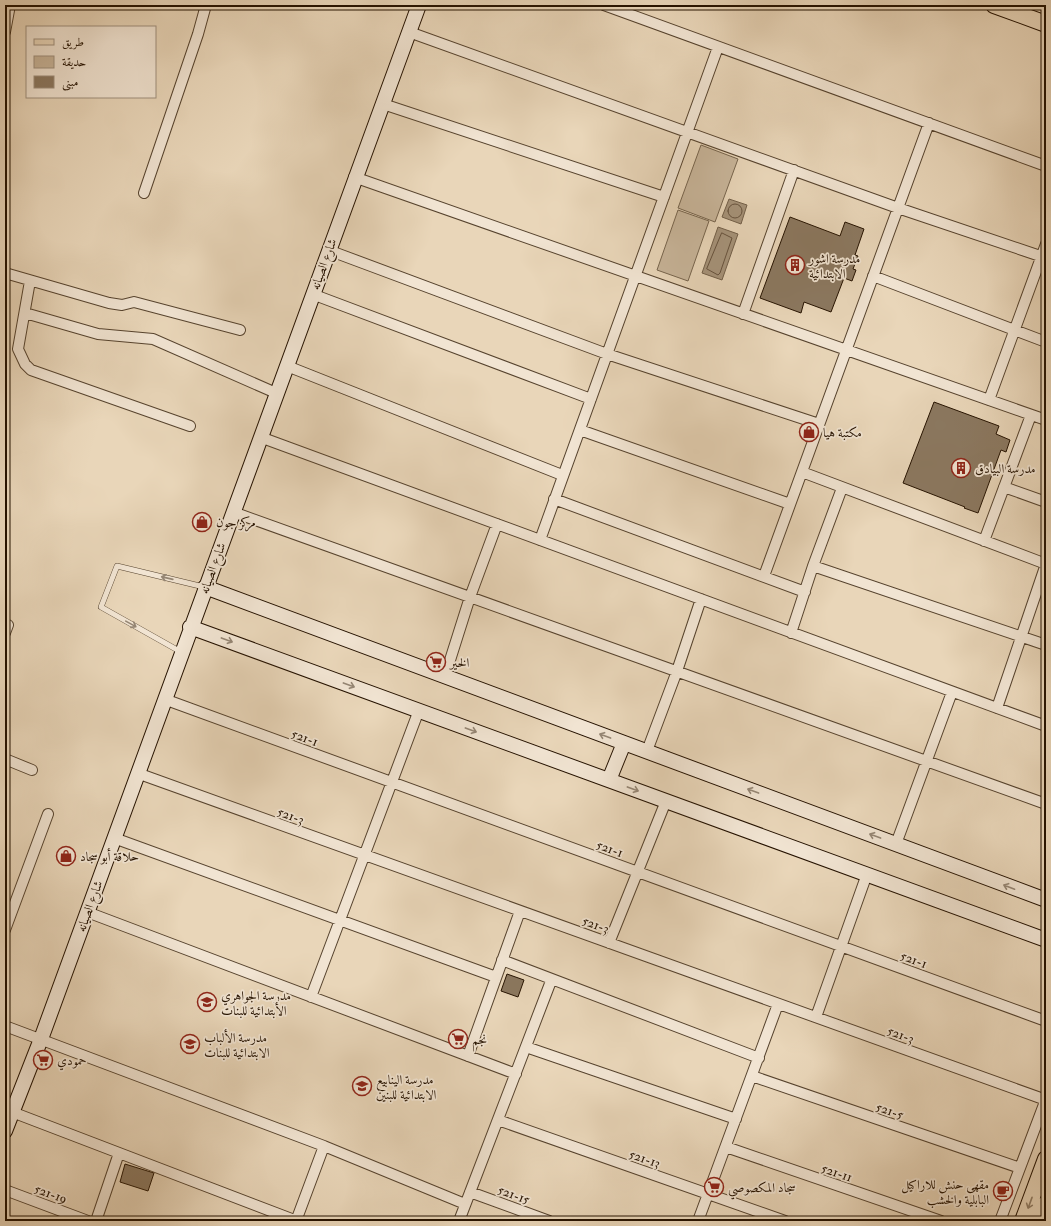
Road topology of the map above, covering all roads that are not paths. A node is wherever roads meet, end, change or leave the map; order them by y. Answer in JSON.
{"nodes":[{"id":1,"x":10,"y":5,"type":"edge"},
{"id":2,"x":206,"y":5,"type":"edge"},
{"id":3,"x":418,"y":5,"type":"edge"},
{"id":4,"x":604,"y":5,"type":"edge"},
{"id":5,"x":994,"y":5,"type":"edge"},
{"id":6,"x":1046,"y":24,"type":"edge"},
{"id":7,"x":5,"y":32,"type":"edge"},
{"id":8,"x":409,"y":32,"type":"junction"},
{"id":9,"x":718,"y":47,"type":"junction"},
{"id":10,"x":383,"y":104,"type":"junction"},
{"id":11,"x":929,"y":123,"type":"junction"},
{"id":12,"x":688,"y":131,"type":"junction"},
{"id":13,"x":1046,"y":166,"type":"edge"},
{"id":14,"x":794,"y":170,"type":"junction"},
{"id":15,"x":354,"y":177,"type":"junction"},
{"id":16,"x":144,"y":193,"type":"dead end"},
{"id":17,"x":664,"y":197,"type":"junction"},
{"id":18,"x":898,"y":208,"type":"junction"},
{"id":19,"x":1046,"y":244,"type":"edge"},
{"id":20,"x":328,"y":250,"type":"junction"},
{"id":21,"x":1044,"y":257,"type":"edge"},
{"id":22,"x":5,"y":273,"type":"edge"},
{"id":23,"x":635,"y":276,"type":"junction"},
{"id":24,"x":873,"y":276,"type":"junction"},
{"id":25,"x":30,"y":282,"type":"junction"},
{"id":26,"x":312,"y":294,"type":"junction"},
{"id":27,"x":24,"y":313,"type":"junction"},
{"id":28,"x":743,"y":314,"type":"junction"},
{"id":29,"x":240,"y":330,"type":"dead end"},
{"id":30,"x":1015,"y":331,"type":"junction"},
{"id":31,"x":1046,"y":342,"type":"edge"},
{"id":32,"x":846,"y":350,"type":"junction"},
{"id":33,"x":607,"y":354,"type":"junction"},
{"id":34,"x":287,"y":366,"type":"junction"},
{"id":35,"x":276,"y":393,"type":"junction"},
{"id":36,"x":591,"y":399,"type":"junction"},
{"id":37,"x":989,"y":400,"type":"junction"},
{"id":38,"x":1031,"y":415,"type":"junction"},
{"id":39,"x":1046,"y":420,"type":"edge"},
{"id":40,"x":819,"y":424,"type":"junction"},
{"id":41,"x":190,"y":426,"type":"dead end"},
{"id":42,"x":580,"y":430,"type":"junction"},
{"id":43,"x":260,"y":437,"type":"junction"},
{"id":44,"x":802,"y":472,"type":"junction"},
{"id":45,"x":562,"y":475,"type":"junction"},
{"id":46,"x":1004,"y":487,"type":"junction"},
{"id":47,"x":842,"y":488,"type":"junction"},
{"id":48,"x":554,"y":499,"type":"junction"},
{"id":49,"x":1046,"y":502,"type":"edge"},
{"id":50,"x":790,"y":504,"type":"junction"},
{"id":51,"x":232,"y":512,"type":"junction"},
{"id":52,"x":497,"y":524,"type":"junction"},
{"id":53,"x":540,"y":540,"type":"junction"},
{"id":54,"x":984,"y":541,"type":"junction"},
{"id":55,"x":1046,"y":564,"type":"edge"},
{"id":56,"x":813,"y":566,"type":"junction"},
{"id":57,"x":764,"y":576,"type":"junction"},
{"id":58,"x":205,"y":587,"type":"junction"},
{"id":59,"x":805,"y":592,"type":"junction"},
{"id":60,"x":470,"y":597,"type":"junction"},
{"id":61,"x":701,"y":599,"type":"junction"},
{"id":62,"x":190,"y":627,"type":"junction"},
{"id":63,"x":791,"y":633,"type":"junction"},
{"id":64,"x":1020,"y":635,"type":"junction"},
{"id":65,"x":1046,"y":645,"type":"edge"},
{"id":66,"x":181,"y":652,"type":"junction"},
{"id":67,"x":677,"y":671,"type":"junction"},
{"id":68,"x":445,"y":676,"type":"junction"},
{"id":69,"x":952,"y":692,"type":"junction"},
{"id":70,"x":164,"y":700,"type":"junction"},
{"id":71,"x":996,"y":708,"type":"junction"},
{"id":72,"x":419,"y":710,"type":"junction"},
{"id":73,"x":1046,"y":726,"type":"edge"},
{"id":74,"x":624,"y":743,"type":"junction"},
{"id":75,"x":647,"y":752,"type":"junction"},
{"id":76,"x":5,"y":759,"type":"edge"},
{"id":77,"x":927,"y":761,"type":"junction"},
{"id":78,"x":32,"y":770,"type":"dead end"},
{"id":79,"x":138,"y":773,"type":"junction"},
{"id":80,"x":609,"y":780,"type":"junction"},
{"id":81,"x":392,"y":782,"type":"junction"},
{"id":82,"x":666,"y":801,"type":"junction"},
{"id":83,"x":1046,"y":804,"type":"edge"},
{"id":84,"x":48,"y":814,"type":"dead end"},
{"id":85,"x":114,"y":838,"type":"junction"},
{"id":86,"x":896,"y":844,"type":"junction"},
{"id":87,"x":364,"y":855,"type":"junction"},
{"id":88,"x":637,"y":872,"type":"junction"},
{"id":89,"x":868,"y":874,"type":"junction"},
{"id":90,"x":1046,"y":900,"type":"edge"},
{"id":91,"x":520,"y":911,"type":"junction"},
{"id":92,"x":87,"y":912,"type":"junction"},
{"id":93,"x":340,"y":920,"type":"junction"},
{"id":94,"x":5,"y":930,"type":"edge"},
{"id":95,"x":1046,"y":940,"type":"edge"},
{"id":96,"x":609,"y":943,"type":"junction"},
{"id":97,"x":841,"y":947,"type":"junction"},
{"id":98,"x":502,"y":960,"type":"junction"},
{"id":99,"x":496,"y":977,"type":"junction"},
{"id":100,"x":551,"y":980,"type":"junction"},
{"id":101,"x":311,"y":997,"type":"junction"},
{"id":102,"x":778,"y":1004,"type":"junction"},
{"id":103,"x":816,"y":1017,"type":"junction"},
{"id":104,"x":1046,"y":1021,"type":"edge"},
{"id":105,"x":5,"y":1026,"type":"edge"},
{"id":106,"x":41,"y":1039,"type":"junction"},
{"id":107,"x":526,"y":1047,"type":"junction"},
{"id":108,"x":468,"y":1056,"type":"junction"},
{"id":109,"x":758,"y":1058,"type":"junction"},
{"id":110,"x":516,"y":1074,"type":"junction"},
{"id":111,"x":752,"y":1076,"type":"junction"},
{"id":112,"x":1046,"y":1100,"type":"edge"},
{"id":113,"x":12,"y":1112,"type":"junction"},
{"id":114,"x":736,"y":1119,"type":"junction"},
{"id":115,"x":498,"y":1120,"type":"junction"},
{"id":116,"x":6,"y":1128,"type":"edge"},
{"id":117,"x":324,"y":1146,"type":"junction"},
{"id":118,"x":726,"y":1147,"type":"junction"},
{"id":119,"x":119,"y":1153,"type":"junction"},
{"id":120,"x":1046,"y":1159,"type":"edge"},
{"id":121,"x":1020,"y":1168,"type":"junction"},
{"id":122,"x":5,"y":1190,"type":"edge"},
{"id":123,"x":470,"y":1192,"type":"junction"},
{"id":124,"x":708,"y":1194,"type":"junction"},
{"id":125,"x":465,"y":1204,"type":"junction"},
{"id":126,"x":1046,"y":1204,"type":"edge"},
{"id":127,"x":88,"y":1221,"type":"edge"},
{"id":128,"x":96,"y":1221,"type":"edge"},
{"id":129,"x":297,"y":1221,"type":"edge"},
{"id":130,"x":459,"y":1221,"type":"edge"},
{"id":131,"x":549,"y":1221,"type":"edge"},
{"id":132,"x":698,"y":1221,"type":"edge"},
{"id":133,"x":785,"y":1221,"type":"edge"},
{"id":134,"x":941,"y":1221,"type":"edge"},
{"id":135,"x":1000,"y":1221,"type":"edge"},
{"id":136,"x":1023,"y":1221,"type":"edge"},
{"id":137,"x":1040,"y":1221,"type":"edge"}],
"edges":[{"from":1,"to":7,"type":"street"},
{"from":2,"to":16,"type":"street"},
{"from":3,"to":8,"type":"street","name":"شارع الصيانه"},
{"from":4,"to":9,"type":"street"},
{"from":5,"to":6,"type":"main road"},
{"from":8,"to":10,"type":"street","name":"شارع الصيانه"},
{"from":8,"to":12,"type":"street"},
{"from":9,"to":11,"type":"street"},
{"from":9,"to":12,"type":"street"},
{"from":10,"to":15,"type":"street","name":"شارع الصيانه"},
{"from":10,"to":17,"type":"street"},
{"from":11,"to":13,"type":"street"},
{"from":11,"to":18,"type":"street"},
{"from":12,"to":14,"type":"street"},
{"from":12,"to":17,"type":"street"},
{"from":14,"to":18,"type":"street"},
{"from":14,"to":28,"type":"street"},
{"from":15,"to":20,"type":"street","name":"شارع الصيانه"},
{"from":15,"to":23,"type":"street"},
{"from":17,"to":23,"type":"street"},
{"from":18,"to":21,"type":"street"},
{"from":18,"to":24,"type":"street"},
{"from":19,"to":21,"type":"street"},
{"from":20,"to":26,"type":"street","name":"شارع الصيانه"},
{"from":20,"to":33,"type":"street"},
{"from":21,"to":30,"type":"street"},
{"from":22,"to":25,"type":"street"},
{"from":23,"to":28,"type":"street"},
{"from":23,"to":33,"type":"street"},
{"from":24,"to":30,"type":"street"},
{"from":24,"to":32,"type":"street"},
{"from":25,"to":27,"type":"street"},
{"from":25,"to":29,"type":"street"},
{"from":26,"to":34,"type":"street","name":"شارع الصيانه"},
{"from":26,"to":36,"type":"street"},
{"from":27,"to":35,"type":"street"},
{"from":27,"to":41,"type":"street"},
{"from":28,"to":32,"type":"street"},
{"from":30,"to":31,"type":"street"},
{"from":30,"to":37,"type":"street"},
{"from":32,"to":37,"type":"street"},
{"from":32,"to":40,"type":"street"},
{"from":33,"to":36,"type":"street"},
{"from":33,"to":40,"type":"street"},
{"from":34,"to":35,"type":"street","name":"شارع الصيانه"},
{"from":34,"to":45,"type":"street"},
{"from":35,"to":43,"type":"street","name":"شارع الصيانه"},
{"from":36,"to":42,"type":"street"},
{"from":37,"to":38,"type":"street"},
{"from":38,"to":39,"type":"street"},
{"from":38,"to":46,"type":"street"},
{"from":40,"to":44,"type":"street"},
{"from":42,"to":45,"type":"street"},
{"from":42,"to":50,"type":"street"},
{"from":43,"to":51,"type":"street","name":"شارع الصيانه"},
{"from":43,"to":52,"type":"street"},
{"from":44,"to":47,"type":"street"},
{"from":44,"to":50,"type":"street"},
{"from":45,"to":48,"type":"street"},
{"from":46,"to":49,"type":"street"},
{"from":46,"to":54,"type":"street"},
{"from":47,"to":54,"type":"street"},
{"from":47,"to":56,"type":"street"},
{"from":48,"to":53,"type":"street"},
{"from":48,"to":57,"type":"street"},
{"from":50,"to":57,"type":"street"},
{"from":51,"to":58,"type":"street","name":"شارع الصيانه"},
{"from":51,"to":60,"type":"street"},
{"from":52,"to":53,"type":"street"},
{"from":52,"to":60,"type":"street"},
{"from":53,"to":61,"type":"street"},
{"from":54,"to":55,"type":"street"},
{"from":55,"to":64,"type":"street"},
{"from":56,"to":59,"type":"street"},
{"from":56,"to":64,"type":"street"},
{"from":57,"to":59,"type":"street"},
{"from":58,"to":62,"type":"street","name":"شارع الصيانه"},
{"from":58,"to":66,"type":"lane","one_way":true},
{"from":58,"to":68,"type":"street"},
{"from":59,"to":63,"type":"street"},
{"from":60,"to":67,"type":"street"},
{"from":60,"to":68,"type":"street"},
{"from":61,"to":63,"type":"street"},
{"from":61,"to":67,"type":"street"},
{"from":62,"to":66,"type":"street","name":"شارع الصيانه"},
{"from":62,"to":72,"type":"street","one_way":true},
{"from":63,"to":69,"type":"street"},
{"from":64,"to":65,"type":"street"},
{"from":64,"to":71,"type":"street"},
{"from":66,"to":70,"type":"street","name":"شارع الصيانه"},
{"from":67,"to":75,"type":"street"},
{"from":67,"to":77,"type":"street"},
{"from":74,"to":68,"type":"street","one_way":true},
{"from":69,"to":71,"type":"street"},
{"from":69,"to":77,"type":"street"},
{"from":70,"to":79,"type":"street","name":"شارع الصيانه"},
{"from":70,"to":81,"type":"street","name":"521-1"},
{"from":71,"to":73,"type":"street"},
{"from":72,"to":80,"type":"street","one_way":true},
{"from":72,"to":81,"type":"street"},
{"from":74,"to":75,"type":"street"},
{"from":74,"to":80,"type":"street"},
{"from":86,"to":75,"type":"street","one_way":true},
{"from":76,"to":78,"type":"street"},
{"from":77,"to":83,"type":"street"},
{"from":77,"to":86,"type":"street"},
{"from":79,"to":85,"type":"street","name":"شارع الصيانه"},
{"from":79,"to":87,"type":"street","name":"521-3"},
{"from":80,"to":82,"type":"street","one_way":true},
{"from":81,"to":87,"type":"street"},
{"from":81,"to":88,"type":"street","name":"521-1"},
{"from":82,"to":88,"type":"street"},
{"from":82,"to":89,"type":"street"},
{"from":84,"to":94,"type":"street"},
{"from":85,"to":92,"type":"street","name":"شارع الصيانه"},
{"from":85,"to":93,"type":"street"},
{"from":90,"to":86,"type":"street","one_way":true},
{"from":87,"to":91,"type":"street","name":"521-3"},
{"from":87,"to":93,"type":"street"},
{"from":88,"to":96,"type":"street"},
{"from":88,"to":97,"type":"street","name":"521-1"},
{"from":89,"to":95,"type":"street"},
{"from":89,"to":97,"type":"street"},
{"from":91,"to":96,"type":"street","name":"521-3"},
{"from":91,"to":98,"type":"street"},
{"from":92,"to":101,"type":"street"},
{"from":92,"to":106,"type":"street","name":"شارع الصيانه"},
{"from":93,"to":99,"type":"street"},
{"from":93,"to":101,"type":"street"},
{"from":96,"to":102,"type":"street","name":"521-3"},
{"from":97,"to":103,"type":"street"},
{"from":97,"to":104,"type":"street","name":"521-1"},
{"from":98,"to":99,"type":"street"},
{"from":98,"to":100,"type":"street"},
{"from":99,"to":108,"type":"street"},
{"from":100,"to":107,"type":"street"},
{"from":100,"to":109,"type":"street"},
{"from":101,"to":108,"type":"street"},
{"from":102,"to":103,"type":"street","name":"521-3"},
{"from":102,"to":109,"type":"street"},
{"from":103,"to":112,"type":"street","name":"521-3"},
{"from":105,"to":106,"type":"street"},
{"from":106,"to":113,"type":"street","name":"شارع الصيانه"},
{"from":106,"to":117,"type":"street"},
{"from":107,"to":110,"type":"street"},
{"from":107,"to":114,"type":"street"},
{"from":108,"to":110,"type":"street"},
{"from":109,"to":111,"type":"street"},
{"from":110,"to":115,"type":"street"},
{"from":111,"to":114,"type":"street"},
{"from":111,"to":121,"type":"street","name":"521-5"},
{"from":112,"to":121,"type":"street"},
{"from":113,"to":116,"type":"street","name":"شارع الصيانه"},
{"from":113,"to":119,"type":"street"},
{"from":114,"to":118,"type":"street"},
{"from":115,"to":123,"type":"street"},
{"from":115,"to":124,"type":"street","name":"521-13"},
{"from":117,"to":125,"type":"street"},
{"from":117,"to":129,"type":"street"},
{"from":118,"to":124,"type":"street"},
{"from":118,"to":134,"type":"street","name":"521-11"},
{"from":119,"to":128,"type":"street"},
{"from":119,"to":129,"type":"street"},
{"from":120,"to":136,"type":"main road","one_way":true},
{"from":121,"to":135,"type":"street"},
{"from":122,"to":127,"type":"street","name":"521-19"},
{"from":123,"to":125,"type":"street"},
{"from":123,"to":131,"type":"street","name":"521-15"},
{"from":124,"to":132,"type":"street"},
{"from":124,"to":133,"type":"street","name":"521-13"},
{"from":125,"to":130,"type":"street"},
{"from":126,"to":137,"type":"main road"}]}
